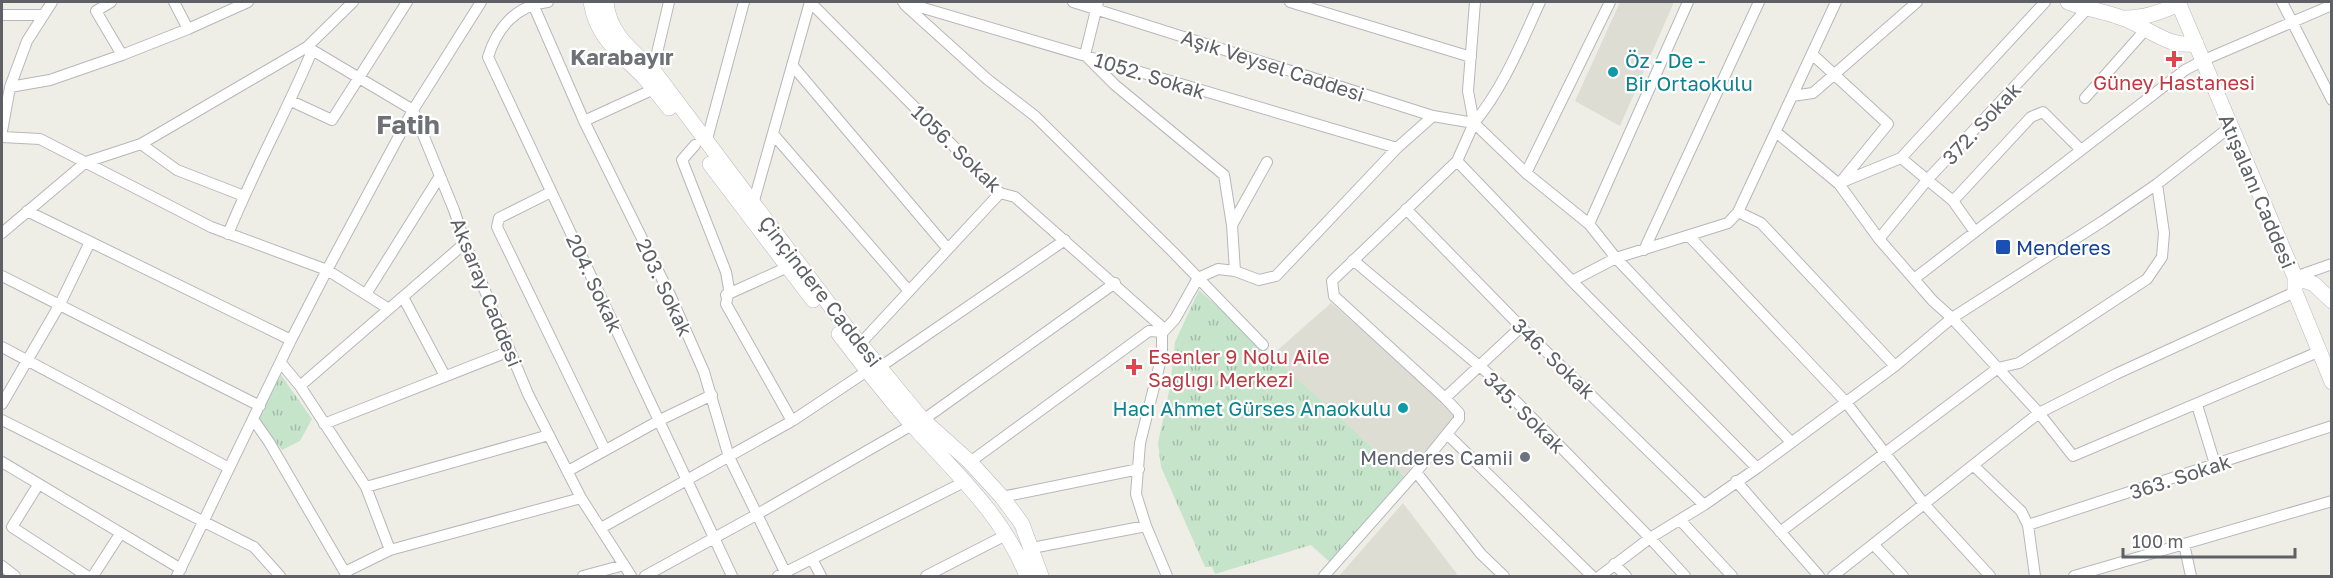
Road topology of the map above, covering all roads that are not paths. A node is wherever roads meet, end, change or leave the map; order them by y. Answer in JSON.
{"nodes":[{"id":1,"x":52,"y":2,"type":"edge"},
{"id":2,"x":111,"y":2,"type":"edge"},
{"id":3,"x":174,"y":2,"type":"edge"},
{"id":4,"x":245,"y":2,"type":"edge"},
{"id":5,"x":353,"y":2,"type":"edge"},
{"id":6,"x":407,"y":2,"type":"edge"},
{"id":7,"x":481,"y":2,"type":"edge"},
{"id":8,"x":533,"y":2,"type":"edge"},
{"id":9,"x":548,"y":2,"type":"edge"},
{"id":10,"x":591,"y":2,"type":"edge"},
{"id":11,"x":606,"y":2,"type":"edge"},
{"id":12,"x":669,"y":2,"type":"edge"},
{"id":13,"x":744,"y":2,"type":"edge"},
{"id":14,"x":810,"y":2,"type":"edge"},
{"id":15,"x":902,"y":2,"type":"edge"},
{"id":16,"x":1073,"y":2,"type":"edge"},
{"id":17,"x":1290,"y":2,"type":"edge"},
{"id":18,"x":1474,"y":2,"type":"edge"},
{"id":19,"x":1540,"y":2,"type":"edge"},
{"id":20,"x":1610,"y":2,"type":"edge"},
{"id":21,"x":1688,"y":2,"type":"edge"},
{"id":22,"x":1759,"y":2,"type":"edge"},
{"id":23,"x":1836,"y":2,"type":"edge"},
{"id":24,"x":1917,"y":2,"type":"edge"},
{"id":25,"x":2045,"y":2,"type":"edge"},
{"id":26,"x":2068,"y":2,"type":"edge"},
{"id":27,"x":2282,"y":2,"type":"edge"},
{"id":28,"x":2178,"y":3,"type":"edge"},
{"id":29,"x":1097,"y":5,"type":"edge"},
{"id":30,"x":2086,"y":5,"type":"edge"},
{"id":31,"x":2331,"y":5,"type":"edge"},
{"id":32,"x":2,"y":15,"type":"edge"},
{"id":33,"x":44,"y":15,"type":"junction"},
{"id":34,"x":2122,"y":18,"type":"junction"},
{"id":35,"x":2292,"y":22,"type":"junction"},
{"id":36,"x":188,"y":29,"type":"junction"},
{"id":37,"x":2146,"y":29,"type":"junction"},
{"id":38,"x":2196,"y":43,"type":"junction"},
{"id":39,"x":310,"y":49,"type":"junction"},
{"id":40,"x":1812,"y":54,"type":"junction"},
{"id":41,"x":122,"y":55,"type":"junction"},
{"id":42,"x":1085,"y":55,"type":"junction"},
{"id":43,"x":1471,"y":57,"type":"junction"},
{"id":44,"x":2204,"y":60,"type":"junction"},
{"id":45,"x":792,"y":65,"type":"junction"},
{"id":46,"x":653,"y":70,"type":"junction"},
{"id":47,"x":1836,"y":75,"type":"junction"},
{"id":48,"x":359,"y":77,"type":"junction"},
{"id":49,"x":10,"y":87,"type":"junction"},
{"id":50,"x":654,"y":89,"type":"junction"},
{"id":51,"x":1792,"y":96,"type":"junction"},
{"id":52,"x":2085,"y":98,"type":"dead end"},
{"id":53,"x":2331,"y":100,"type":"edge"},
{"id":54,"x":291,"y":101,"type":"junction"},
{"id":55,"x":413,"y":110,"type":"junction"},
{"id":56,"x":1433,"y":116,"type":"junction"},
{"id":57,"x":584,"y":121,"type":"junction"},
{"id":58,"x":1474,"y":123,"type":"junction"},
{"id":59,"x":2230,"y":127,"type":"junction"},
{"id":60,"x":2,"y":130,"type":"edge"},
{"id":61,"x":1776,"y":132,"type":"junction"},
{"id":62,"x":773,"y":134,"type":"junction"},
{"id":63,"x":2,"y":137,"type":"edge"},
{"id":64,"x":141,"y":144,"type":"junction"},
{"id":65,"x":701,"y":144,"type":"junction"},
{"id":66,"x":1397,"y":148,"type":"junction"},
{"id":67,"x":2081,"y":150,"type":"junction"},
{"id":68,"x":1901,"y":158,"type":"junction"},
{"id":69,"x":1457,"y":161,"type":"junction"},
{"id":70,"x":86,"y":162,"type":"junction"},
{"id":71,"x":1267,"y":162,"type":"dead end"},
{"id":72,"x":1526,"y":173,"type":"junction"},
{"id":73,"x":440,"y":176,"type":"junction"},
{"id":74,"x":1928,"y":179,"type":"junction"},
{"id":75,"x":1839,"y":184,"type":"junction"},
{"id":76,"x":2157,"y":184,"type":"junction"},
{"id":77,"x":551,"y":192,"type":"junction"},
{"id":78,"x":1000,"y":193,"type":"junction"},
{"id":79,"x":244,"y":196,"type":"junction"},
{"id":80,"x":1953,"y":201,"type":"junction"},
{"id":81,"x":753,"y":204,"type":"junction"},
{"id":82,"x":1406,"y":209,"type":"junction"},
{"id":83,"x":27,"y":211,"type":"junction"},
{"id":84,"x":1738,"y":212,"type":"junction"},
{"id":85,"x":1588,"y":224,"type":"junction"},
{"id":86,"x":1232,"y":225,"type":"junction"},
{"id":87,"x":1975,"y":232,"type":"junction"},
{"id":88,"x":2,"y":233,"type":"edge"},
{"id":89,"x":228,"y":234,"type":"junction"},
{"id":90,"x":1689,"y":236,"type":"junction"},
{"id":91,"x":1879,"y":239,"type":"junction"},
{"id":92,"x":1065,"y":240,"type":"junction"},
{"id":93,"x":90,"y":242,"type":"junction"},
{"id":94,"x":465,"y":243,"type":"junction"},
{"id":95,"x":948,"y":249,"type":"junction"},
{"id":96,"x":1644,"y":250,"type":"junction"},
{"id":97,"x":1616,"y":258,"type":"junction"},
{"id":98,"x":1353,"y":260,"type":"junction"},
{"id":99,"x":2331,"y":264,"type":"edge"},
{"id":100,"x":788,"y":267,"type":"junction"},
{"id":101,"x":327,"y":270,"type":"junction"},
{"id":102,"x":1235,"y":271,"type":"junction"},
{"id":103,"x":2,"y":276,"type":"edge"},
{"id":104,"x":1198,"y":278,"type":"junction"},
{"id":105,"x":1914,"y":279,"type":"junction"},
{"id":106,"x":1572,"y":280,"type":"junction"},
{"id":107,"x":1115,"y":283,"type":"junction"},
{"id":108,"x":2295,"y":284,"type":"junction"},
{"id":109,"x":909,"y":291,"type":"junction"},
{"id":110,"x":366,"y":294,"type":"junction"},
{"id":111,"x":726,"y":295,"type":"junction"},
{"id":112,"x":402,"y":297,"type":"junction"},
{"id":113,"x":2331,"y":300,"type":"edge"},
{"id":114,"x":60,"y":304,"type":"junction"},
{"id":115,"x":389,"y":309,"type":"junction"},
{"id":116,"x":1952,"y":318,"type":"junction"},
{"id":117,"x":1521,"y":327,"type":"junction"},
{"id":118,"x":1163,"y":332,"type":"junction"},
{"id":119,"x":291,"y":340,"type":"junction"},
{"id":120,"x":860,"y":344,"type":"junction"},
{"id":121,"x":1263,"y":345,"type":"dead end"},
{"id":122,"x":2,"y":347,"type":"edge"},
{"id":123,"x":510,"y":351,"type":"junction"},
{"id":124,"x":2318,"y":352,"type":"junction"},
{"id":125,"x":26,"y":361,"type":"junction"},
{"id":126,"x":281,"y":363,"type":"junction"},
{"id":127,"x":1478,"y":366,"type":"junction"},
{"id":128,"x":1895,"y":366,"type":"junction"},
{"id":129,"x":1998,"y":368,"type":"junction"},
{"id":130,"x":874,"y":369,"type":"junction"},
{"id":131,"x":445,"y":376,"type":"junction"},
{"id":132,"x":2331,"y":382,"type":"edge"},
{"id":133,"x":300,"y":386,"type":"junction"},
{"id":134,"x":712,"y":395,"type":"junction"},
{"id":135,"x":1445,"y":398,"type":"junction"},
{"id":136,"x":1845,"y":401,"type":"junction"},
{"id":137,"x":2,"y":404,"type":"edge"},
{"id":138,"x":2197,"y":405,"type":"junction"},
{"id":139,"x":260,"y":406,"type":"junction"},
{"id":140,"x":2038,"y":413,"type":"junction"},
{"id":141,"x":253,"y":419,"type":"junction"},
{"id":142,"x":2,"y":420,"type":"edge"},
{"id":143,"x":660,"y":420,"type":"junction"},
{"id":144,"x":792,"y":421,"type":"junction"},
{"id":145,"x":917,"y":423,"type":"junction"},
{"id":146,"x":324,"y":424,"type":"junction"},
{"id":147,"x":2331,"y":426,"type":"edge"},
{"id":148,"x":1447,"y":434,"type":"junction"},
{"id":149,"x":549,"y":435,"type":"junction"},
{"id":150,"x":1791,"y":442,"type":"junction"},
{"id":151,"x":605,"y":450,"type":"junction"},
{"id":152,"x":1884,"y":454,"type":"junction"},
{"id":153,"x":729,"y":457,"type":"junction"},
{"id":154,"x":2,"y":462,"type":"edge"},
{"id":155,"x":970,"y":462,"type":"junction"},
{"id":156,"x":2215,"y":464,"type":"junction"},
{"id":157,"x":1974,"y":466,"type":"junction"},
{"id":158,"x":229,"y":468,"type":"junction"},
{"id":159,"x":1757,"y":468,"type":"junction"},
{"id":160,"x":1139,"y":469,"type":"junction"},
{"id":161,"x":568,"y":471,"type":"junction"},
{"id":162,"x":1416,"y":472,"type":"junction"},
{"id":163,"x":687,"y":480,"type":"junction"},
{"id":164,"x":966,"y":481,"type":"junction"},
{"id":165,"x":1736,"y":481,"type":"junction"},
{"id":166,"x":38,"y":485,"type":"junction"},
{"id":167,"x":366,"y":487,"type":"junction"},
{"id":168,"x":1002,"y":497,"type":"junction"},
{"id":169,"x":581,"y":498,"type":"junction"},
{"id":170,"x":2331,"y":501,"type":"edge"},
{"id":171,"x":1924,"y":504,"type":"junction"},
{"id":172,"x":1704,"y":505,"type":"junction"},
{"id":173,"x":756,"y":515,"type":"junction"},
{"id":174,"x":1680,"y":520,"type":"junction"},
{"id":175,"x":203,"y":521,"type":"junction"},
{"id":176,"x":2028,"y":525,"type":"junction"},
{"id":177,"x":1146,"y":526,"type":"junction"},
{"id":178,"x":601,"y":528,"type":"junction"},
{"id":179,"x":1780,"y":532,"type":"junction"},
{"id":180,"x":120,"y":534,"type":"junction"},
{"id":181,"x":1006,"y":535,"type":"junction"},
{"id":182,"x":1650,"y":538,"type":"junction"},
{"id":183,"x":715,"y":539,"type":"junction"},
{"id":184,"x":2184,"y":544,"type":"junction"},
{"id":185,"x":1874,"y":545,"type":"junction"},
{"id":186,"x":1032,"y":548,"type":"junction"},
{"id":187,"x":390,"y":550,"type":"junction"},
{"id":188,"x":812,"y":559,"type":"junction"},
{"id":189,"x":1614,"y":564,"type":"junction"},
{"id":190,"x":624,"y":565,"type":"junction"},
{"id":191,"x":2,"y":566,"type":"edge"},
{"id":192,"x":179,"y":573,"type":"edge"},
{"id":193,"x":346,"y":574,"type":"edge"},
{"id":194,"x":596,"y":575,"type":"edge"},
{"id":195,"x":783,"y":575,"type":"edge"},
{"id":196,"x":15,"y":576,"type":"edge"},
{"id":197,"x":87,"y":576,"type":"edge"},
{"id":198,"x":93,"y":576,"type":"edge"},
{"id":199,"x":280,"y":576,"type":"edge"},
{"id":200,"x":583,"y":576,"type":"edge"},
{"id":201,"x":631,"y":576,"type":"edge"},
{"id":202,"x":645,"y":576,"type":"edge"},
{"id":203,"x":732,"y":576,"type":"edge"},
{"id":204,"x":821,"y":576,"type":"edge"},
{"id":205,"x":926,"y":576,"type":"edge"},
{"id":206,"x":1027,"y":576,"type":"edge"},
{"id":207,"x":1041,"y":576,"type":"edge"},
{"id":208,"x":1167,"y":576,"type":"edge"},
{"id":209,"x":1324,"y":576,"type":"edge"},
{"id":210,"x":1504,"y":576,"type":"edge"},
{"id":211,"x":1592,"y":576,"type":"edge"},
{"id":212,"x":1600,"y":576,"type":"edge"},
{"id":213,"x":1626,"y":576,"type":"edge"},
{"id":214,"x":1685,"y":576,"type":"edge"},
{"id":215,"x":1732,"y":576,"type":"edge"},
{"id":216,"x":1819,"y":576,"type":"edge"},
{"id":217,"x":1833,"y":576,"type":"edge"},
{"id":218,"x":1903,"y":576,"type":"edge"},
{"id":219,"x":1990,"y":576,"type":"edge"},
{"id":220,"x":2035,"y":576,"type":"edge"},
{"id":221,"x":2074,"y":576,"type":"edge"},
{"id":222,"x":2191,"y":576,"type":"edge"}],
"edges":[{"from":1,"to":33,"type":"street"},
{"from":2,"to":41,"type":"street"},
{"from":3,"to":36,"type":"street"},
{"from":4,"to":36,"type":"street"},
{"from":5,"to":39,"type":"street"},
{"from":6,"to":48,"type":"street"},
{"from":7,"to":55,"type":"street"},
{"from":8,"to":9,"type":"street"},
{"from":8,"to":57,"type":"street","name":"203. Sokak"},
{"from":8,"to":77,"type":"street","name":"204. Sokak"},
{"from":10,"to":50,"type":"main road","name":"Çinçindere Caddesi"},
{"from":11,"to":46,"type":"main road","name":"Çinçindere Caddesi"},
{"from":12,"to":46,"type":"street"},
{"from":13,"to":65,"type":"street"},
{"from":14,"to":45,"type":"street"},
{"from":14,"to":78,"type":"street","name":"1056. Sokak"},
{"from":15,"to":42,"type":"street","name":"1052. Sokak"},
{"from":15,"to":104,"type":"street"},
{"from":16,"to":29,"type":"street","name":"Aşık Veysel Caddesi"},
{"from":17,"to":43,"type":"street"},
{"from":18,"to":43,"type":"street"},
{"from":19,"to":58,"type":"street"},
{"from":20,"to":72,"type":"street"},
{"from":21,"to":85,"type":"street"},
{"from":22,"to":96,"type":"street"},
{"from":23,"to":40,"type":"street"},
{"from":24,"to":47,"type":"street"},
{"from":25,"to":68,"type":"street"},
{"from":26,"to":30,"type":"main road"},
{"from":27,"to":35,"type":"street"},
{"from":28,"to":34,"type":"main road"},
{"from":28,"to":38,"type":"main road","name":"Atışalanı Caddesi"},
{"from":29,"to":42,"type":"street"},
{"from":29,"to":56,"type":"street","name":"Aşık Veysel Caddesi"},
{"from":30,"to":34,"type":"main road"},
{"from":30,"to":74,"type":"street","name":"372. Sokak"},
{"from":31,"to":35,"type":"street"},
{"from":32,"to":33,"type":"street"},
{"from":33,"to":49,"type":"street"},
{"from":34,"to":37,"type":"main road"},
{"from":35,"to":44,"type":"street"},
{"from":35,"to":53,"type":"street"},
{"from":36,"to":41,"type":"street"},
{"from":37,"to":38,"type":"main road"},
{"from":37,"to":52,"type":"street"},
{"from":38,"to":44,"type":"main road","name":"Atışalanı Caddesi"},
{"from":39,"to":48,"type":"street"},
{"from":39,"to":54,"type":"street"},
{"from":39,"to":64,"type":"street"},
{"from":40,"to":47,"type":"street"},
{"from":40,"to":51,"type":"street"},
{"from":41,"to":49,"type":"street"},
{"from":42,"to":66,"type":"street","name":"1052. Sokak"},
{"from":42,"to":86,"type":"street"},
{"from":43,"to":58,"type":"street"},
{"from":44,"to":59,"type":"main road","name":"Atışalanı Caddesi"},
{"from":44,"to":67,"type":"street"},
{"from":45,"to":62,"type":"street"},
{"from":45,"to":95,"type":"street"},
{"from":46,"to":65,"type":"main road","name":"Çinçindere Caddesi"},
{"from":47,"to":51,"type":"street"},
{"from":47,"to":75,"type":"street"},
{"from":48,"to":54,"type":"street"},
{"from":48,"to":55,"type":"street"},
{"from":49,"to":60,"type":"street"},
{"from":50,"to":57,"type":"street"},
{"from":50,"to":65,"type":"main road","name":"Çinçindere Caddesi"},
{"from":51,"to":61,"type":"street"},
{"from":54,"to":79,"type":"street"},
{"from":55,"to":73,"type":"street","name":"Aksaray Caddesi"},
{"from":55,"to":101,"type":"street"},
{"from":56,"to":58,"type":"street","name":"Aşık Veysel Caddesi"},
{"from":56,"to":66,"type":"street"},
{"from":57,"to":134,"type":"street","name":"203. Sokak"},
{"from":58,"to":69,"type":"street"},
{"from":58,"to":72,"type":"street"},
{"from":59,"to":76,"type":"street"},
{"from":59,"to":108,"type":"main road","name":"Atışalanı Caddesi"},
{"from":61,"to":75,"type":"street"},
{"from":61,"to":84,"type":"street"},
{"from":62,"to":81,"type":"street"},
{"from":62,"to":109,"type":"street"},
{"from":63,"to":70,"type":"street"},
{"from":64,"to":70,"type":"street"},
{"from":64,"to":79,"type":"street"},
{"from":65,"to":81,"type":"main road","name":"Çinçindere Caddesi"},
{"from":65,"to":100,"type":"main road","name":"Çinçindere Caddesi"},
{"from":65,"to":111,"type":"street"},
{"from":66,"to":102,"type":"street"},
{"from":67,"to":80,"type":"street"},
{"from":67,"to":87,"type":"street"},
{"from":68,"to":74,"type":"street"},
{"from":68,"to":75,"type":"street"},
{"from":69,"to":82,"type":"street"},
{"from":69,"to":106,"type":"street"},
{"from":70,"to":83,"type":"street"},
{"from":70,"to":89,"type":"street"},
{"from":71,"to":86,"type":"street"},
{"from":72,"to":85,"type":"street"},
{"from":73,"to":94,"type":"street","name":"Aksaray Caddesi"},
{"from":73,"to":110,"type":"street"},
{"from":74,"to":80,"type":"street"},
{"from":74,"to":91,"type":"street","name":"372. Sokak"},
{"from":75,"to":91,"type":"street"},
{"from":76,"to":116,"type":"street"},
{"from":76,"to":129,"type":"street"},
{"from":77,"to":143,"type":"street","name":"204. Sokak"},
{"from":77,"to":151,"type":"street"},
{"from":78,"to":92,"type":"street","name":"1056. Sokak"},
{"from":78,"to":95,"type":"street"},
{"from":79,"to":89,"type":"street"},
{"from":80,"to":87,"type":"street"},
{"from":81,"to":120,"type":"main road","name":"Çinçindere Caddesi"},
{"from":82,"to":98,"type":"street"},
{"from":82,"to":117,"type":"street","name":"346. Sokak"},
{"from":83,"to":88,"type":"street"},
{"from":83,"to":93,"type":"street"},
{"from":84,"to":90,"type":"street"},
{"from":84,"to":128,"type":"street"},
{"from":85,"to":97,"type":"street"},
{"from":86,"to":102,"type":"street"},
{"from":87,"to":105,"type":"street"},
{"from":89,"to":101,"type":"street"},
{"from":90,"to":96,"type":"street"},
{"from":90,"to":136,"type":"street"},
{"from":91,"to":105,"type":"street"},
{"from":92,"to":107,"type":"street","name":"1056. Sokak"},
{"from":92,"to":130,"type":"street"},
{"from":93,"to":114,"type":"street"},
{"from":93,"to":119,"type":"street"},
{"from":94,"to":112,"type":"street"},
{"from":94,"to":123,"type":"street","name":"Aksaray Caddesi"},
{"from":95,"to":109,"type":"street"},
{"from":96,"to":97,"type":"street"},
{"from":97,"to":106,"type":"street"},
{"from":97,"to":150,"type":"street"},
{"from":98,"to":127,"type":"street","name":"345. Sokak"},
{"from":98,"to":135,"type":"street"},
{"from":99,"to":108,"type":"street"},
{"from":100,"to":111,"type":"street"},
{"from":100,"to":130,"type":"main road","name":"Çinçindere Caddesi"},
{"from":101,"to":110,"type":"street"},
{"from":101,"to":119,"type":"street"},
{"from":102,"to":104,"type":"street"},
{"from":103,"to":114,"type":"street"},
{"from":104,"to":118,"type":"street"},
{"from":104,"to":121,"type":"street"},
{"from":105,"to":116,"type":"street"},
{"from":106,"to":159,"type":"street"},
{"from":107,"to":118,"type":"street","name":"1056. Sokak"},
{"from":107,"to":145,"type":"street"},
{"from":108,"to":113,"type":"main road"},
{"from":108,"to":124,"type":"main road","name":"Atışalanı Caddesi"},
{"from":108,"to":140,"type":"street"},
{"from":109,"to":120,"type":"street"},
{"from":110,"to":115,"type":"street"},
{"from":111,"to":144,"type":"street"},
{"from":112,"to":115,"type":"street"},
{"from":112,"to":131,"type":"street"},
{"from":114,"to":125,"type":"street"},
{"from":114,"to":139,"type":"street"},
{"from":115,"to":133,"type":"street"},
{"from":116,"to":128,"type":"street"},
{"from":116,"to":129,"type":"street"},
{"from":117,"to":127,"type":"street"},
{"from":117,"to":172,"type":"street","name":"346. Sokak"},
{"from":118,"to":155,"type":"street"},
{"from":118,"to":160,"type":"street"},
{"from":119,"to":126,"type":"street"},
{"from":120,"to":130,"type":"main road","name":"Çinçindere Caddesi"},
{"from":122,"to":125,"type":"street"},
{"from":123,"to":131,"type":"street"},
{"from":123,"to":149,"type":"street","name":"Aksaray Caddesi"},
{"from":124,"to":132,"type":"main road","name":"Atışalanı Caddesi"},
{"from":124,"to":138,"type":"street"},
{"from":125,"to":137,"type":"street"},
{"from":125,"to":158,"type":"street"},
{"from":126,"to":133,"type":"street"},
{"from":126,"to":139,"type":"street"},
{"from":127,"to":135,"type":"street"},
{"from":127,"to":182,"type":"street","name":"345. Sokak"},
{"from":128,"to":136,"type":"street"},
{"from":129,"to":140,"type":"street"},
{"from":129,"to":152,"type":"street"},
{"from":130,"to":144,"type":"street"},
{"from":130,"to":145,"type":"main road","name":"Çinçindere Caddesi"},
{"from":131,"to":146,"type":"street"},
{"from":133,"to":146,"type":"street"},
{"from":134,"to":143,"type":"street"},
{"from":134,"to":153,"type":"street","name":"203. Sokak"},
{"from":135,"to":148,"type":"street"},
{"from":136,"to":150,"type":"street"},
{"from":136,"to":152,"type":"street"},
{"from":138,"to":140,"type":"street"},
{"from":138,"to":156,"type":"street"},
{"from":139,"to":141,"type":"street"},
{"from":140,"to":157,"type":"street"},
{"from":141,"to":158,"type":"street"},
{"from":141,"to":193,"type":"street"},
{"from":142,"to":175,"type":"street"},
{"from":143,"to":151,"type":"street"},
{"from":143,"to":163,"type":"street","name":"204. Sokak"},
{"from":144,"to":153,"type":"street"},
{"from":145,"to":155,"type":"main road","name":"Çinçindere Caddesi"},
{"from":145,"to":164,"type":"main road","name":"Çinçindere Caddesi"},
{"from":145,"to":173,"type":"street"},
{"from":146,"to":167,"type":"street"},
{"from":147,"to":156,"type":"street","name":"363. Sokak"},
{"from":148,"to":162,"type":"street"},
{"from":148,"to":211,"type":"street"},
{"from":149,"to":161,"type":"street","name":"Aksaray Caddesi"},
{"from":149,"to":167,"type":"street"},
{"from":150,"to":159,"type":"street"},
{"from":151,"to":161,"type":"street"},
{"from":152,"to":171,"type":"street"},
{"from":152,"to":179,"type":"street"},
{"from":153,"to":163,"type":"street"},
{"from":153,"to":173,"type":"street","name":"203. Sokak"},
{"from":154,"to":166,"type":"street"},
{"from":155,"to":168,"type":"main road","name":"Çinçindere Caddesi"},
{"from":156,"to":176,"type":"street","name":"363. Sokak"},
{"from":157,"to":171,"type":"street"},
{"from":157,"to":176,"type":"street"},
{"from":158,"to":175,"type":"street"},
{"from":159,"to":165,"type":"street"},
{"from":160,"to":168,"type":"street"},
{"from":160,"to":177,"type":"street"},
{"from":161,"to":169,"type":"street","name":"Aksaray Caddesi"},
{"from":162,"to":209,"type":"street"},
{"from":162,"to":210,"type":"street"},
{"from":163,"to":178,"type":"street"},
{"from":163,"to":183,"type":"street","name":"204. Sokak"},
{"from":164,"to":181,"type":"main road","name":"Çinçindere Caddesi"},
{"from":164,"to":188,"type":"street"},
{"from":165,"to":172,"type":"street"},
{"from":165,"to":179,"type":"street"},
{"from":166,"to":180,"type":"street"},
{"from":166,"to":197,"type":"street"},
{"from":167,"to":187,"type":"street"},
{"from":168,"to":186,"type":"main road","name":"Çinçindere Caddesi"},
{"from":169,"to":178,"type":"street","name":"Aksaray Caddesi"},
{"from":169,"to":187,"type":"street"},
{"from":170,"to":184,"type":"street"},
{"from":171,"to":185,"type":"street"},
{"from":171,"to":219,"type":"street"},
{"from":172,"to":174,"type":"street"},
{"from":173,"to":183,"type":"street"},
{"from":173,"to":195,"type":"street","name":"203. Sokak"},
{"from":174,"to":182,"type":"street"},
{"from":174,"to":215,"type":"street"},
{"from":175,"to":192,"type":"street"},
{"from":175,"to":199,"type":"street"},
{"from":176,"to":220,"type":"street"},
{"from":177,"to":186,"type":"street"},
{"from":177,"to":208,"type":"street"},
{"from":178,"to":190,"type":"street","name":"Aksaray Caddesi"},
{"from":179,"to":216,"type":"street"},
{"from":180,"to":192,"type":"street"},
{"from":180,"to":198,"type":"street"},
{"from":181,"to":205,"type":"street"},
{"from":181,"to":206,"type":"main road","name":"Çinçindere Caddesi"},
{"from":182,"to":189,"type":"street"},
{"from":182,"to":214,"type":"street","name":"345. Sokak"},
{"from":183,"to":202,"type":"street"},
{"from":183,"to":203,"type":"street","name":"204. Sokak"},
{"from":184,"to":221,"type":"street"},
{"from":184,"to":222,"type":"street"},
{"from":185,"to":217,"type":"street"},
{"from":185,"to":218,"type":"street"},
{"from":186,"to":207,"type":"main road","name":"Çinçindere Caddesi"},
{"from":187,"to":193,"type":"street"},
{"from":188,"to":195,"type":"street"},
{"from":188,"to":204,"type":"street"},
{"from":189,"to":212,"type":"street"},
{"from":189,"to":213,"type":"street"},
{"from":190,"to":194,"type":"street"},
{"from":190,"to":201,"type":"street","name":"Aksaray Caddesi"},
{"from":191,"to":196,"type":"street"},
{"from":194,"to":200,"type":"street"}]}
